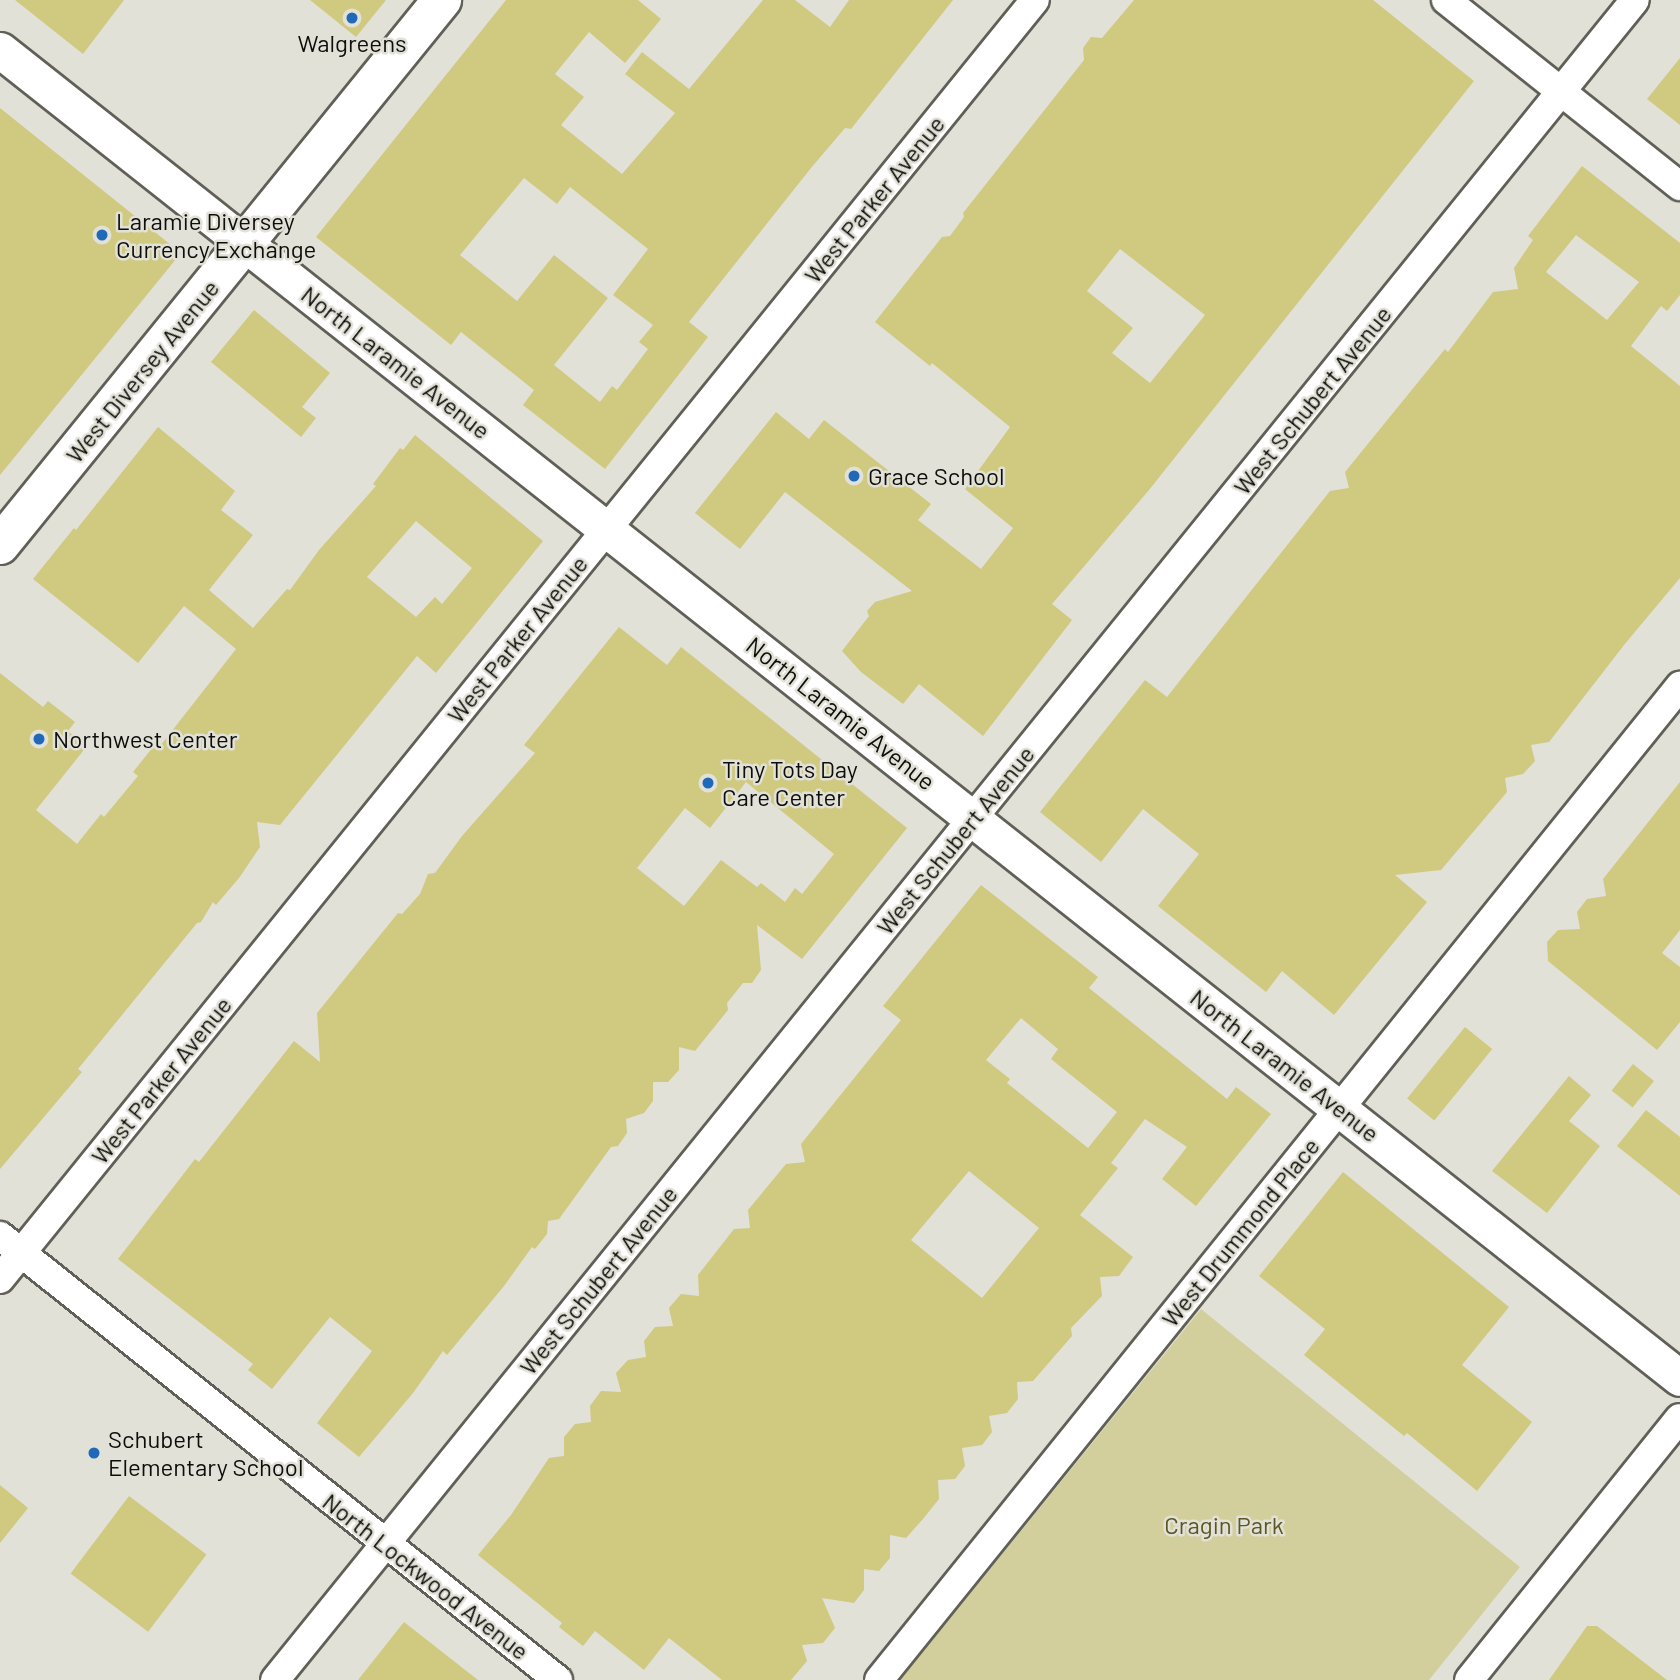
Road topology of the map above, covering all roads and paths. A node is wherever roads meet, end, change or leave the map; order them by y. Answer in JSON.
{"nodes":[{"id":1,"x":442,"y":0,"type":"edge"},
{"id":2,"x":1035,"y":0,"type":"edge"},
{"id":3,"x":1446,"y":0,"type":"edge"},
{"id":4,"x":1635,"y":0,"type":"edge"},
{"id":5,"x":0,"y":50,"type":"edge"},
{"id":6,"x":1561,"y":91,"type":"junction"},
{"id":7,"x":1680,"y":186,"type":"edge"},
{"id":8,"x":244,"y":244,"type":"junction"},
{"id":9,"x":607,"y":528,"type":"junction"},
{"id":10,"x":0,"y":545,"type":"edge"},
{"id":11,"x":1680,"y":686,"type":"edge"},
{"id":12,"x":973,"y":818,"type":"junction"},
{"id":13,"x":1340,"y":1109,"type":"junction"},
{"id":14,"x":11,"y":1244,"type":"edge"},
{"id":15,"x":0,"y":1279,"type":"edge"},
{"id":16,"x":1680,"y":1378,"type":"edge"},
{"id":17,"x":1680,"y":1418,"type":"edge"},
{"id":18,"x":385,"y":1543,"type":"junction"},
{"id":19,"x":275,"y":1680,"type":"edge"},
{"id":20,"x":558,"y":1680,"type":"edge"},
{"id":21,"x":879,"y":1680,"type":"edge"},
{"id":22,"x":1469,"y":1680,"type":"edge"}],
"edges":[{"from":1,"to":8,"type":"main road","name":"West Diversey Avenue"},
{"from":2,"to":9,"type":"street","name":"West Parker Avenue"},
{"from":3,"to":6,"type":"street"},
{"from":4,"to":6,"type":"street","name":"West Schubert Avenue"},
{"from":5,"to":8,"type":"street","name":"North Laramie Avenue"},
{"from":6,"to":7,"type":"street"},
{"from":6,"to":12,"type":"street","name":"West Schubert Avenue"},
{"from":8,"to":9,"type":"street","name":"North Laramie Avenue"},
{"from":8,"to":10,"type":"main road","name":"West Diversey Avenue"},
{"from":9,"to":12,"type":"street","name":"North Laramie Avenue"},
{"from":9,"to":14,"type":"street","name":"West Parker Avenue"},
{"from":11,"to":13,"type":"street","name":"West Drummond Place"},
{"from":12,"to":13,"type":"street","name":"North Laramie Avenue"},
{"from":12,"to":18,"type":"street","name":"West Schubert Avenue"},
{"from":13,"to":16,"type":"street","name":"North Laramie Avenue"},
{"from":13,"to":21,"type":"street","name":"West Drummond Place"},
{"from":14,"to":15,"type":"street","name":"West Parker Avenue"},
{"from":14,"to":18,"type":"street","name":"North Lockwood Avenue"},
{"from":17,"to":22,"type":"street"},
{"from":18,"to":19,"type":"street","name":"West Schubert Avenue"},
{"from":18,"to":20,"type":"street","name":"North Lockwood Avenue"}]}
